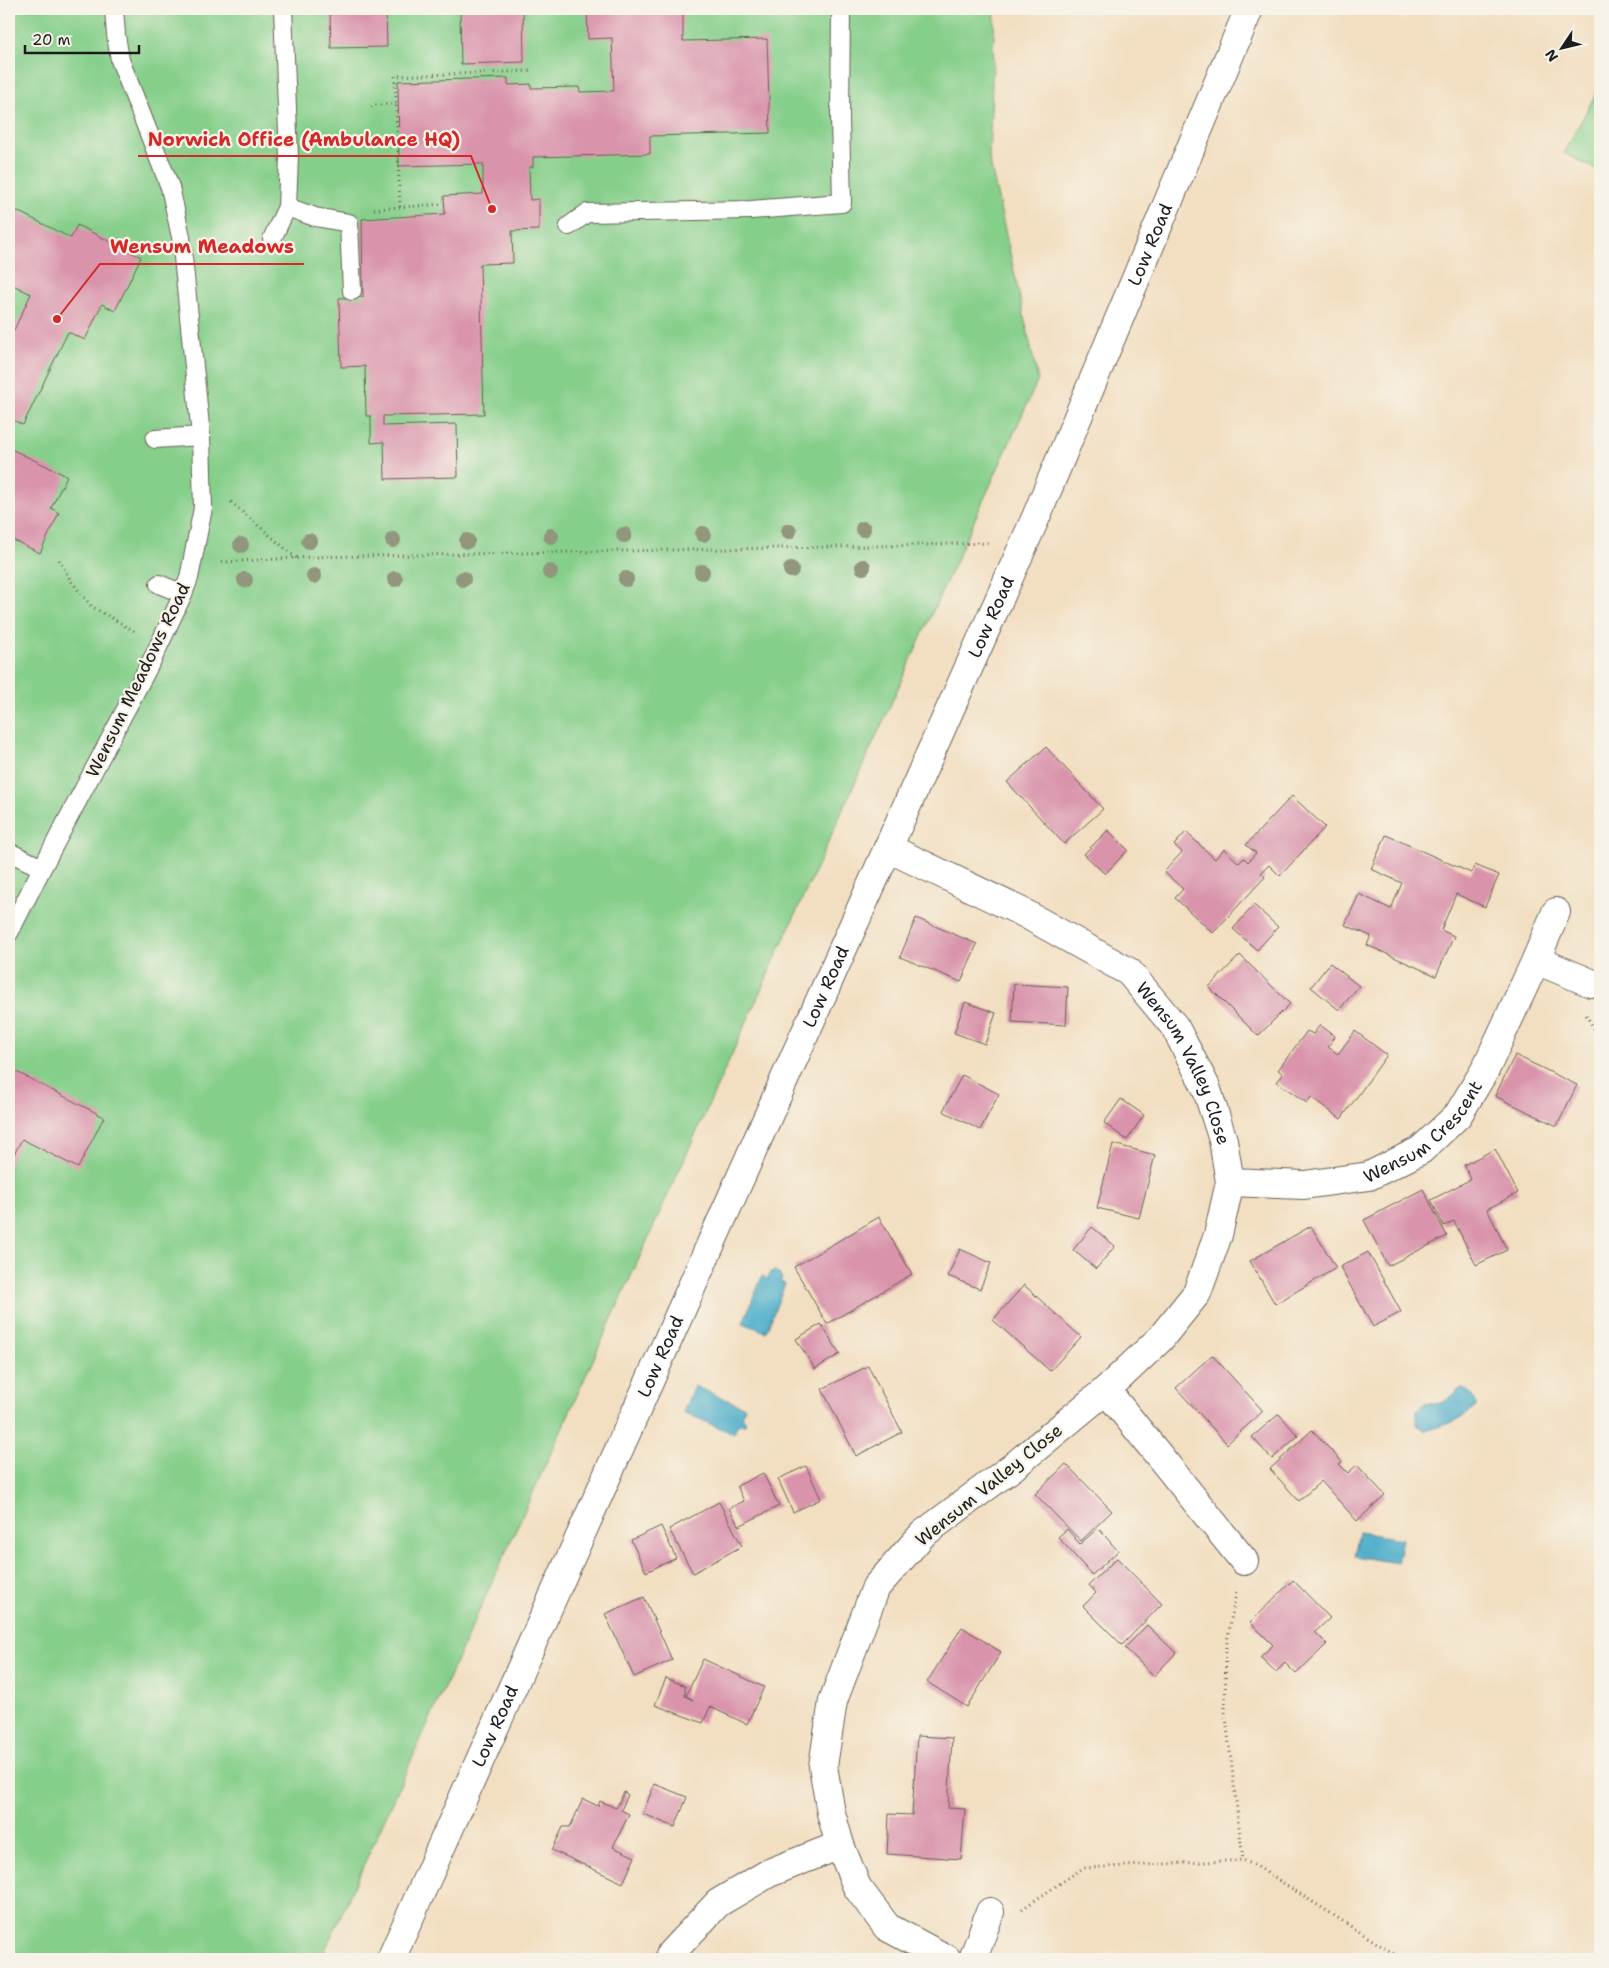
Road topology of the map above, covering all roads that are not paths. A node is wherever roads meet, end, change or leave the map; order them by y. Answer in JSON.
{"nodes":[{"id":1,"x":114,"y":9,"type":"edge"},
{"id":2,"x":283,"y":9,"type":"edge"},
{"id":3,"x":841,"y":9,"type":"edge"},
{"id":4,"x":1249,"y":9,"type":"edge"},
{"id":5,"x":287,"y":206,"type":"junction"},
{"id":6,"x":569,"y":226,"type":"dead end"},
{"id":7,"x":272,"y":239,"type":"dead end"},
{"id":8,"x":352,"y":291,"type":"dead end"},
{"id":9,"x":201,"y":436,"type":"junction"},
{"id":10,"x":156,"y":439,"type":"dead end"},
{"id":11,"x":159,"y":584,"type":"dead end"},
{"id":12,"x":183,"y":594,"type":"junction"},
{"id":13,"x":888,"y":848,"type":"junction"},
{"id":14,"x":9,"y":852,"type":"edge"},
{"id":15,"x":42,"y":868,"type":"junction"},
{"id":16,"x":1556,"y":912,"type":"dead end"},
{"id":17,"x":9,"y":933,"type":"edge"},
{"id":18,"x":1536,"y":960,"type":"junction"},
{"id":19,"x":1591,"y":983,"type":"dead end"},
{"id":20,"x":1230,"y":1182,"type":"junction"},
{"id":21,"x":1106,"y":1390,"type":"junction"},
{"id":22,"x":1244,"y":1562,"type":"road end"},
{"id":23,"x":840,"y":1845,"type":"junction"},
{"id":24,"x":990,"y":1912,"type":"road end"},
{"id":25,"x":391,"y":1959,"type":"edge"},
{"id":26,"x":669,"y":1959,"type":"edge"},
{"id":27,"x":946,"y":1959,"type":"edge"},
{"id":28,"x":973,"y":1959,"type":"edge"}],
"edges":[{"from":1,"to":9,"type":"lane","name":"Wensum Meadows Road"},
{"from":2,"to":5,"type":"lane"},
{"from":3,"to":6,"type":"lane"},
{"from":4,"to":13,"type":"street","name":"Low Road"},
{"from":5,"to":7,"type":"lane"},
{"from":5,"to":8,"type":"lane"},
{"from":9,"to":10,"type":"lane"},
{"from":9,"to":12,"type":"lane","name":"Wensum Meadows Road"},
{"from":11,"to":12,"type":"lane"},
{"from":12,"to":15,"type":"lane","name":"Wensum Meadows Road"},
{"from":13,"to":20,"type":"street","name":"Wensum Valley Close"},
{"from":13,"to":25,"type":"street","name":"Low Road"},
{"from":14,"to":15,"type":"lane"},
{"from":15,"to":17,"type":"lane","name":"Wensum Meadows Road"},
{"from":16,"to":18,"type":"street","name":"Wensum Crescent"},
{"from":18,"to":19,"type":"street"},
{"from":18,"to":20,"type":"street","name":"Wensum Crescent"},
{"from":20,"to":21,"type":"street","name":"Wensum Valley Close"},
{"from":21,"to":22,"type":"street"},
{"from":21,"to":23,"type":"street","name":"Wensum Valley Close"},
{"from":23,"to":26,"type":"street"},
{"from":23,"to":27,"type":"street","name":"Wensum Valley Close"},
{"from":24,"to":28,"type":"street"}]}
